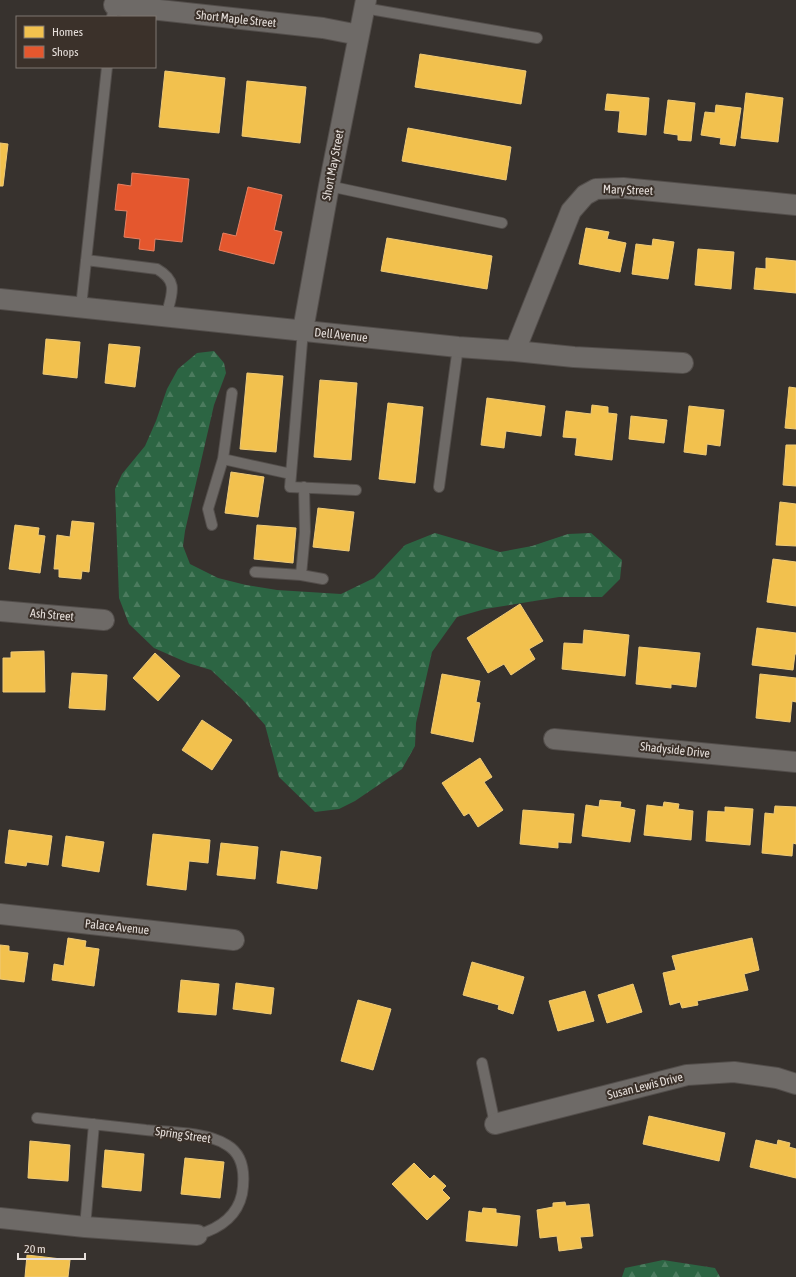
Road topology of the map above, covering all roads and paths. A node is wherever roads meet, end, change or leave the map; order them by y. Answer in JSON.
{"nodes":[{"id":1,"x":365,"y":4,"type":"edge"},
{"id":2,"x":113,"y":11,"type":"edge"},
{"id":3,"x":359,"y":35,"type":"junction"},
{"id":4,"x":537,"y":38,"type":"dead end"},
{"id":5,"x":107,"y":68,"type":"edge"},
{"id":6,"x":329,"y":186,"type":"junction"},
{"id":7,"x":796,"y":205,"type":"edge"},
{"id":8,"x":502,"y":223,"type":"dead end"},
{"id":9,"x":86,"y":260,"type":"junction"},
{"id":10,"x":0,"y":299,"type":"edge"},
{"id":11,"x":81,"y":307,"type":"junction"},
{"id":12,"x":166,"y":317,"type":"junction"},
{"id":13,"x":303,"y":330,"type":"junction"},
{"id":14,"x":458,"y":347,"type":"junction"},
{"id":15,"x":515,"y":351,"type":"junction"},
{"id":16,"x":683,"y":363,"type":"dead end"},
{"id":17,"x":232,"y":393,"type":"dead end"},
{"id":18,"x":223,"y":459,"type":"junction"},
{"id":19,"x":291,"y":474,"type":"junction"},
{"id":20,"x":304,"y":487,"type":"junction"},
{"id":21,"x":439,"y":487,"type":"dead end"},
{"id":22,"x":356,"y":490,"type":"dead end"},
{"id":23,"x":212,"y":525,"type":"dead end"},
{"id":24,"x":255,"y":572,"type":"dead end"},
{"id":25,"x":301,"y":575,"type":"junction"},
{"id":26,"x":323,"y":579,"type":"dead end"},
{"id":27,"x":0,"y":611,"type":"edge"},
{"id":28,"x":104,"y":620,"type":"dead end"},
{"id":29,"x":554,"y":739,"type":"dead end"},
{"id":30,"x":796,"y":762,"type":"edge"},
{"id":31,"x":0,"y":914,"type":"edge"},
{"id":32,"x":234,"y":940,"type":"dead end"},
{"id":33,"x":482,"y":1063,"type":"dead end"},
{"id":34,"x":796,"y":1084,"type":"edge"},
{"id":35,"x":37,"y":1118,"type":"dead end"},
{"id":36,"x":94,"y":1124,"type":"junction"},
{"id":37,"x":495,"y":1124,"type":"joint"},
{"id":38,"x":0,"y":1218,"type":"edge"},
{"id":39,"x":86,"y":1227,"type":"junction"},
{"id":40,"x":197,"y":1235,"type":"joint"}],
"edges":[{"from":1,"to":3,"type":"street","name":"Short May Street"},
{"from":1,"to":4,"type":"lane"},
{"from":2,"to":3,"type":"street","name":"Short Maple Street"},
{"from":3,"to":6,"type":"street","name":"Short May Street"},
{"from":5,"to":9,"type":"lane"},
{"from":6,"to":8,"type":"lane"},
{"from":6,"to":13,"type":"street","name":"Short May Street"},
{"from":7,"to":15,"type":"street","name":"Mary Street"},
{"from":9,"to":11,"type":"lane"},
{"from":9,"to":12,"type":"lane"},
{"from":10,"to":11,"type":"street","name":"Dell Avenue"},
{"from":11,"to":12,"type":"street","name":"Dell Avenue"},
{"from":12,"to":13,"type":"street","name":"Dell Avenue"},
{"from":13,"to":14,"type":"street","name":"Dell Avenue"},
{"from":13,"to":19,"type":"lane"},
{"from":14,"to":15,"type":"street","name":"Dell Avenue"},
{"from":14,"to":21,"type":"lane"},
{"from":15,"to":16,"type":"street","name":"Dell Avenue"},
{"from":17,"to":18,"type":"lane"},
{"from":18,"to":19,"type":"lane"},
{"from":18,"to":23,"type":"lane"},
{"from":19,"to":20,"type":"lane"},
{"from":20,"to":22,"type":"lane"},
{"from":20,"to":25,"type":"lane"},
{"from":24,"to":25,"type":"lane"},
{"from":25,"to":26,"type":"lane"},
{"from":27,"to":28,"type":"street","name":"Ash Street"},
{"from":29,"to":30,"type":"street","name":"Shadyside Drive"},
{"from":31,"to":32,"type":"street","name":"Palace Avenue"},
{"from":33,"to":37,"type":"lane"},
{"from":34,"to":37,"type":"street","name":"Susan Lewis Drive"},
{"from":35,"to":36,"type":"lane","name":"Spring Street"},
{"from":36,"to":39,"type":"lane"},
{"from":36,"to":40,"type":"lane","name":"Spring Street"},
{"from":38,"to":39,"type":"street","name":"Spring Street"},
{"from":39,"to":40,"type":"street","name":"Spring Street"}]}
